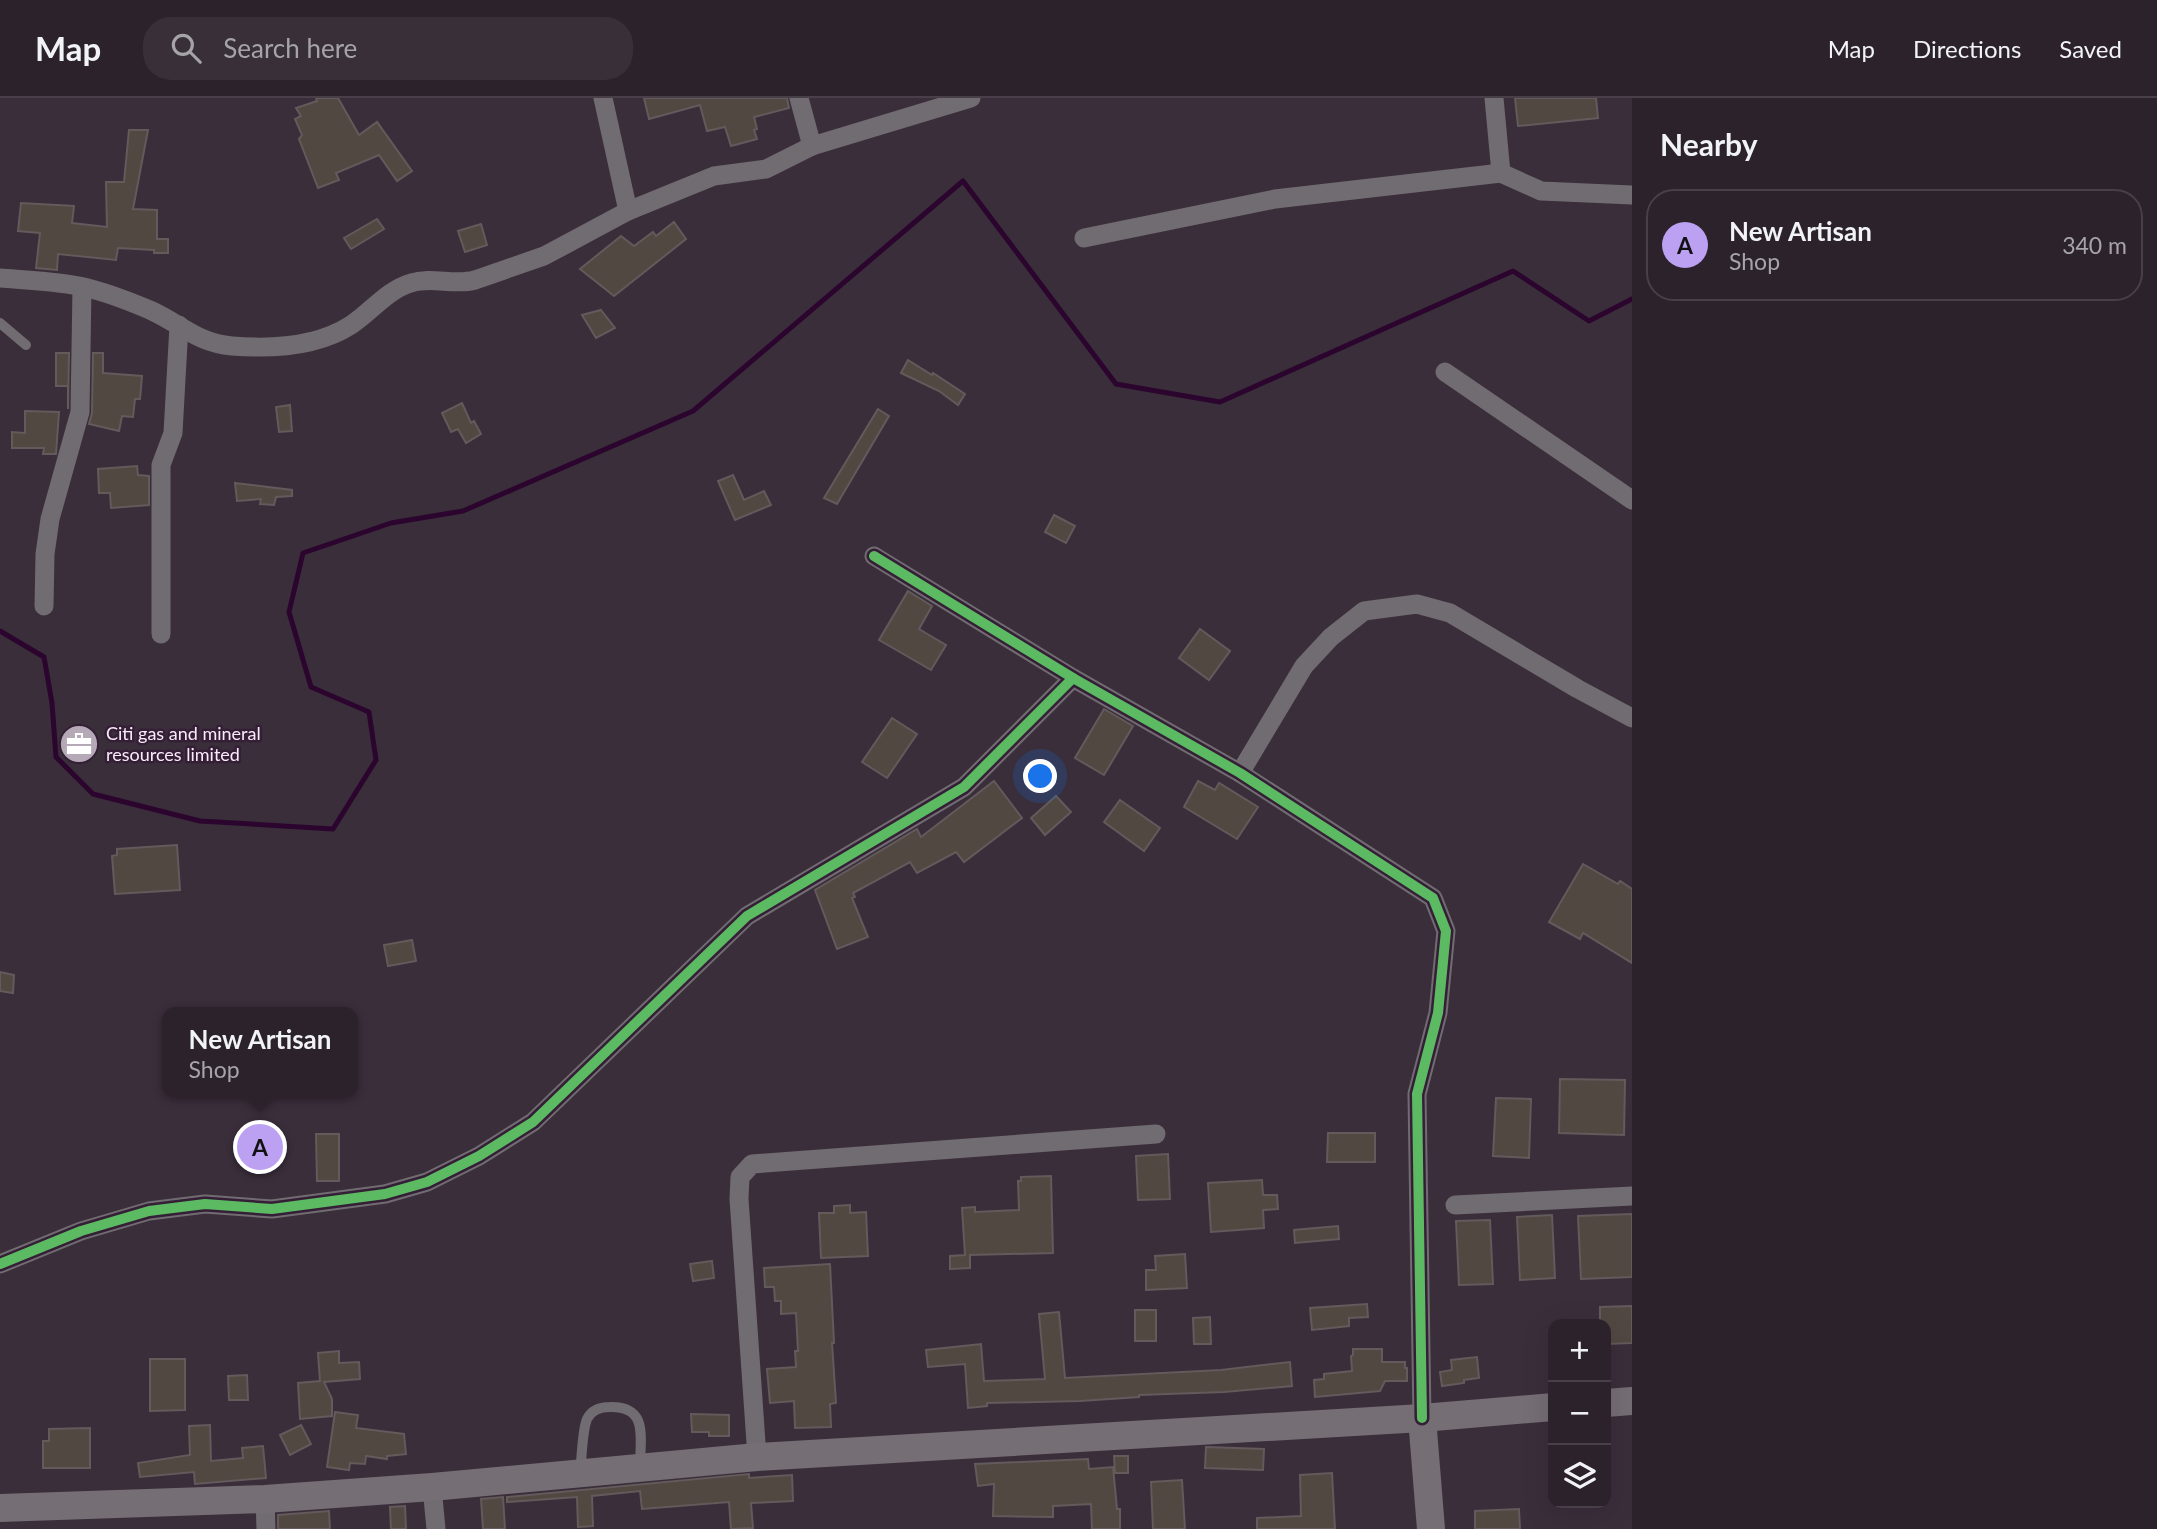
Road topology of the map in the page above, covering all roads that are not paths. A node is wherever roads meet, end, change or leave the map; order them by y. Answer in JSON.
{"nodes":[{"id":1,"x":603,"y":98,"type":"edge"},
{"id":2,"x":799,"y":98,"type":"edge"},
{"id":3,"x":971,"y":98,"type":"edge"},
{"id":4,"x":1494,"y":98,"type":"edge"},
{"id":5,"x":812,"y":146,"type":"junction"},
{"id":6,"x":1501,"y":173,"type":"junction"},
{"id":7,"x":1632,"y":195,"type":"edge"},
{"id":8,"x":628,"y":211,"type":"junction"},
{"id":9,"x":1084,"y":238,"type":"dead end"},
{"id":10,"x":0,"y":278,"type":"edge"},
{"id":11,"x":82,"y":287,"type":"junction"},
{"id":12,"x":0,"y":323,"type":"edge"},
{"id":13,"x":179,"y":326,"type":"junction"},
{"id":14,"x":26,"y":345,"type":"dead end"},
{"id":15,"x":1445,"y":372,"type":"dead end"},
{"id":16,"x":1632,"y":500,"type":"edge"},
{"id":17,"x":874,"y":556,"type":"dead end"},
{"id":18,"x":44,"y":606,"type":"dead end"},
{"id":19,"x":160,"y":634,"type":"dead end"},
{"id":20,"x":1073,"y":678,"type":"junction"},
{"id":21,"x":1632,"y":718,"type":"edge"},
{"id":22,"x":1240,"y":773,"type":"junction"},
{"id":23,"x":1156,"y":1134,"type":"dead end"},
{"id":24,"x":1632,"y":1196,"type":"edge"},
{"id":25,"x":1455,"y":1205,"type":"dead end"},
{"id":26,"x":0,"y":1264,"type":"edge"},
{"id":27,"x":1632,"y":1401,"type":"edge"},
{"id":28,"x":1611,"y":1403,"type":"edge"},
{"id":29,"x":1548,"y":1407,"type":"edge"},
{"id":30,"x":1422,"y":1418,"type":"junction"},
{"id":31,"x":757,"y":1458,"type":"junction"},
{"id":32,"x":640,"y":1468,"type":"junction"},
{"id":33,"x":580,"y":1473,"type":"junction"},
{"id":34,"x":432,"y":1487,"type":"junction"},
{"id":35,"x":265,"y":1499,"type":"junction"},
{"id":36,"x":0,"y":1508,"type":"edge"},
{"id":37,"x":266,"y":1529,"type":"edge"},
{"id":38,"x":436,"y":1529,"type":"edge"},
{"id":39,"x":1431,"y":1529,"type":"edge"}],
"edges":[{"from":1,"to":8,"type":"street"},
{"from":2,"to":5,"type":"street"},
{"from":3,"to":5,"type":"street"},
{"from":4,"to":6,"type":"street"},
{"from":5,"to":8,"type":"street"},
{"from":6,"to":7,"type":"street"},
{"from":6,"to":9,"type":"street"},
{"from":8,"to":13,"type":"street"},
{"from":10,"to":11,"type":"street"},
{"from":11,"to":13,"type":"street"},
{"from":11,"to":18,"type":"street"},
{"from":12,"to":14,"type":"lane"},
{"from":13,"to":19,"type":"street"},
{"from":15,"to":16,"type":"street"},
{"from":17,"to":20,"type":"street"},
{"from":20,"to":22,"type":"street"},
{"from":20,"to":26,"type":"street"},
{"from":21,"to":22,"type":"street"},
{"from":22,"to":30,"type":"street"},
{"from":23,"to":31,"type":"street"},
{"from":24,"to":25,"type":"street"},
{"from":27,"to":28,"type":"main road"},
{"from":29,"to":30,"type":"main road"},
{"from":30,"to":31,"type":"main road"},
{"from":30,"to":39,"type":"main road"},
{"from":31,"to":32,"type":"main road"},
{"from":32,"to":33,"type":"main road"},
{"from":32,"to":33,"type":"lane"},
{"from":33,"to":34,"type":"main road"},
{"from":34,"to":35,"type":"main road"},
{"from":34,"to":38,"type":"street"},
{"from":35,"to":36,"type":"main road"},
{"from":35,"to":37,"type":"street"}]}
